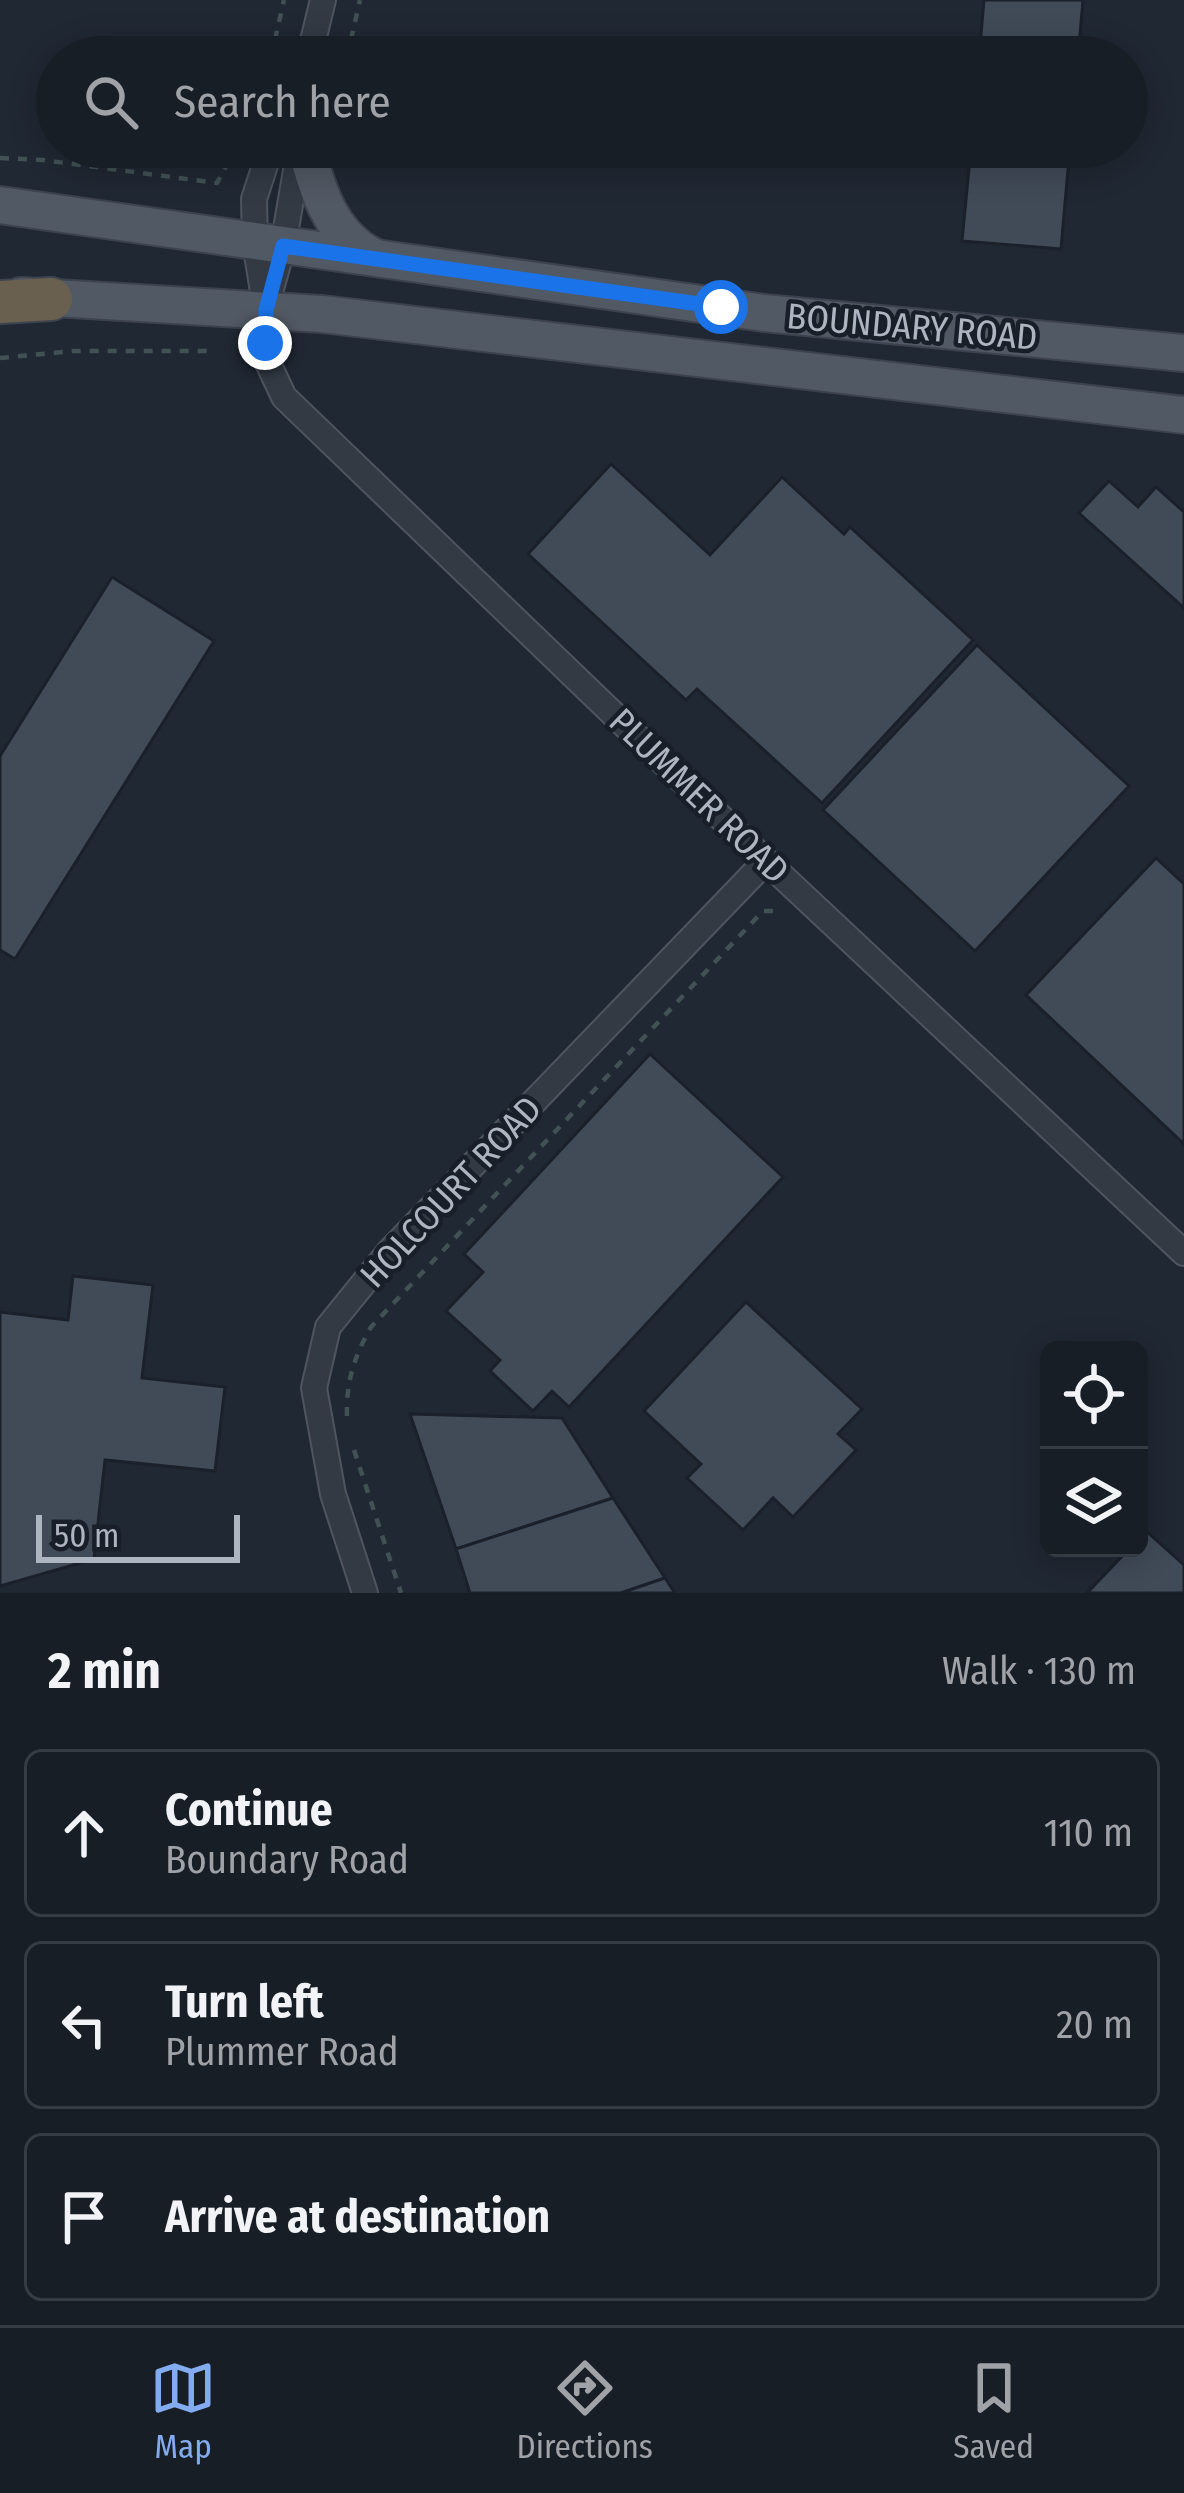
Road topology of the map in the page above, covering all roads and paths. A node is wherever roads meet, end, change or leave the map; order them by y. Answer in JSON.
{"nodes":[{"id":1,"x":284,"y":0,"type":"edge"},
{"id":2,"x":323,"y":0,"type":"edge"},
{"id":3,"x":360,"y":0,"type":"edge"},
{"id":4,"x":276,"y":36,"type":"edge"},
{"id":5,"x":314,"y":36,"type":"edge"},
{"id":6,"x":352,"y":36,"type":"edge"},
{"id":7,"x":0,"y":158,"type":"edge"},
{"id":8,"x":36,"y":160,"type":"edge"},
{"id":9,"x":104,"y":168,"type":"edge"},
{"id":10,"x":225,"y":168,"type":"edge"},
{"id":11,"x":265,"y":168,"type":"edge"},
{"id":12,"x":296,"y":168,"type":"edge"},
{"id":13,"x":311,"y":168,"type":"edge"},
{"id":14,"x":0,"y":205,"type":"edge"},
{"id":15,"x":269,"y":244,"type":"junction"},
{"id":16,"x":378,"y":260,"type":"junction"},
{"id":17,"x":0,"y":298,"type":"edge"},
{"id":18,"x":51,"y":299,"type":"joint"},
{"id":19,"x":266,"y":310,"type":"junction"},
{"id":20,"x":208,"y":351,"type":"dead end"},
{"id":21,"x":1184,"y":353,"type":"edge"},
{"id":22,"x":0,"y":358,"type":"edge"},
{"id":23,"x":1184,"y":415,"type":"edge"},
{"id":24,"x":766,"y":861,"type":"junction"},
{"id":25,"x":786,"y":910,"type":"dead end"},
{"id":26,"x":1184,"y":1253,"type":"edge"},
{"id":27,"x":347,"y":1420,"type":"dead end"},
{"id":28,"x":351,"y":1438,"type":"dead end"},
{"id":29,"x":365,"y":1593,"type":"edge"},
{"id":30,"x":401,"y":1593,"type":"edge"}],
"edges":[{"from":1,"to":4,"type":"path"},
{"from":2,"to":5,"type":"street"},
{"from":3,"to":6,"type":"path"},
{"from":7,"to":8,"type":"path"},
{"from":9,"to":10,"type":"path"},
{"from":11,"to":15,"type":"street"},
{"from":12,"to":15,"type":"street"},
{"from":13,"to":16,"type":"main road"},
{"from":14,"to":15,"type":"main road","name":"BOUNDARY ROAD"},
{"from":15,"to":16,"type":"main road","name":"BOUNDARY ROAD"},
{"from":15,"to":19,"type":"street","name":"PLUMMER ROAD"},
{"from":16,"to":21,"type":"main road","name":"BOUNDARY ROAD"},
{"from":17,"to":18,"type":"highway"},
{"from":18,"to":19,"type":"main road","name":"BOUNDARY ROAD"},
{"from":19,"to":23,"type":"main road","name":"BOUNDARY ROAD"},
{"from":19,"to":24,"type":"street","name":"PLUMMER ROAD"},
{"from":20,"to":22,"type":"path"},
{"from":24,"to":26,"type":"street","name":"PLUMMER ROAD"},
{"from":24,"to":29,"type":"street","name":"HOLCOURT ROAD"},
{"from":25,"to":27,"type":"path"},
{"from":28,"to":30,"type":"path"}]}
